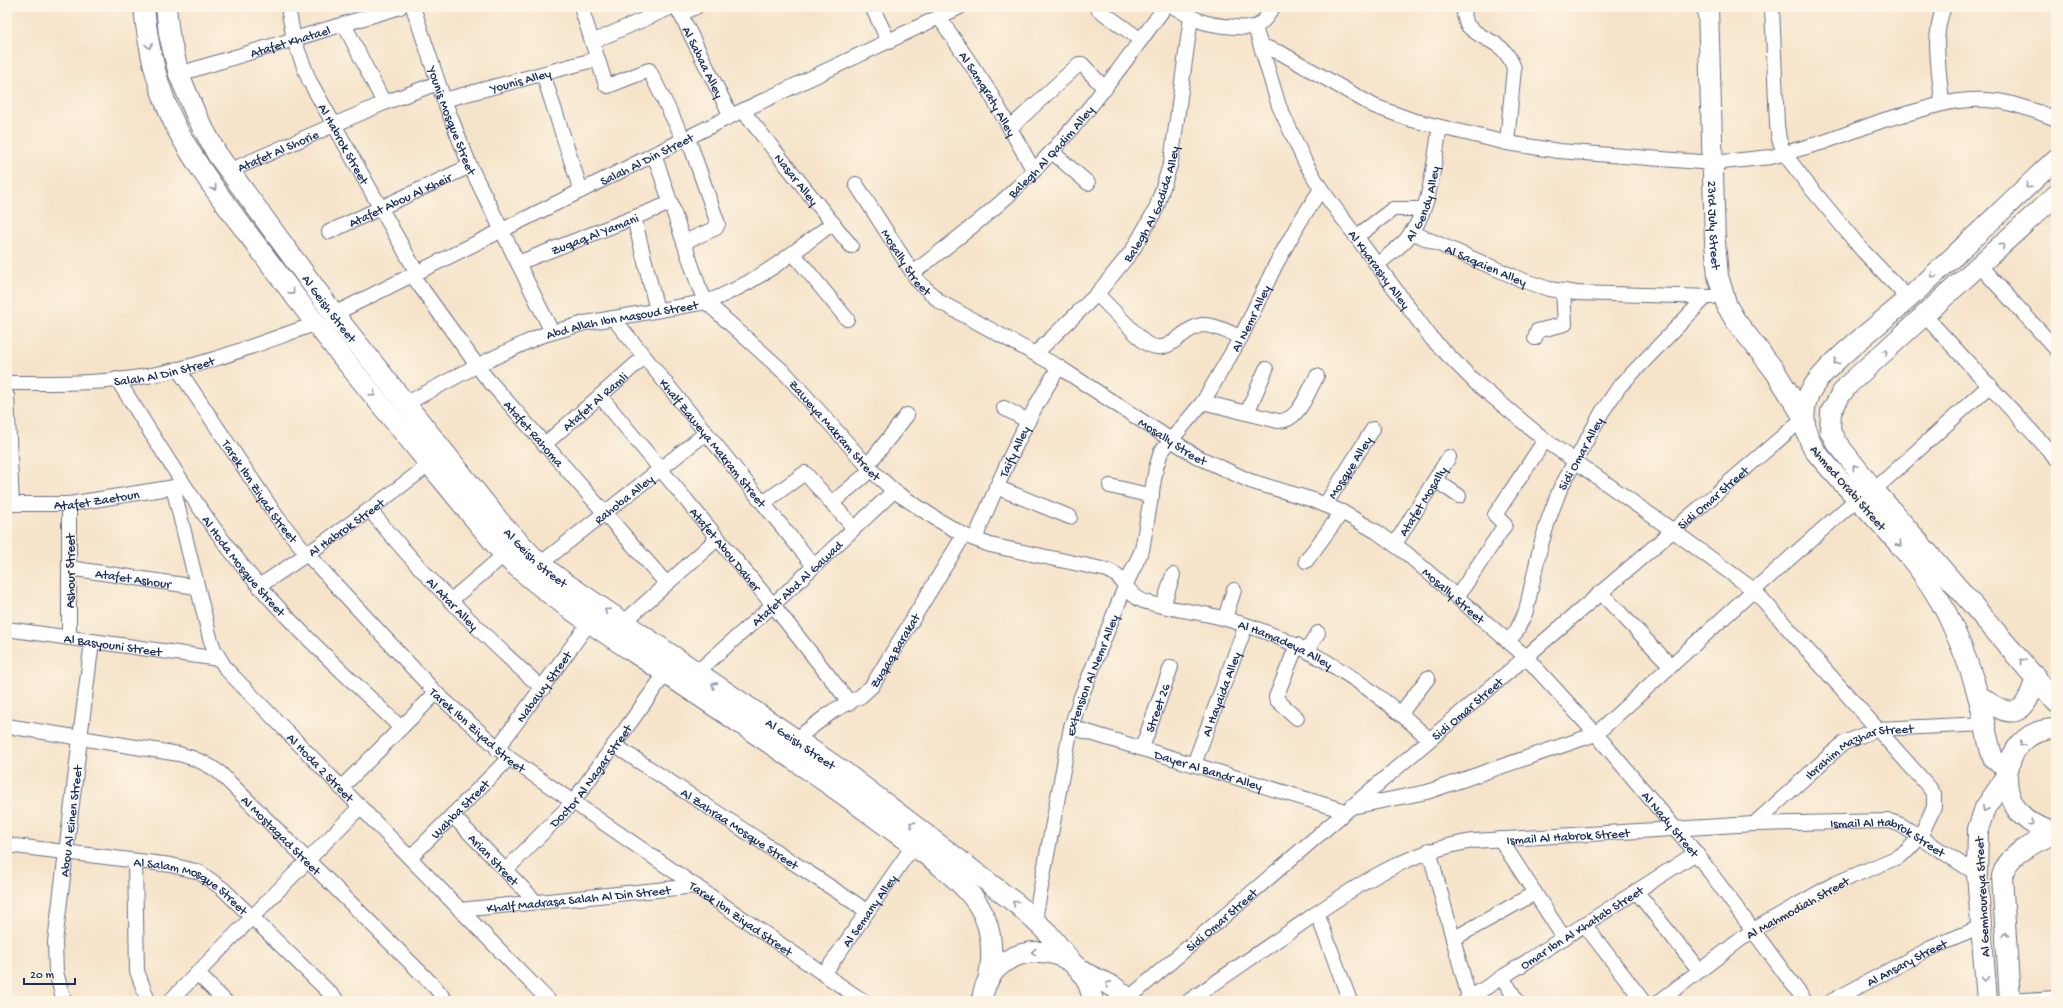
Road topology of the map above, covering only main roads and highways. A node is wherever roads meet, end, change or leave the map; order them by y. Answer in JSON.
{"nodes":[{"id":1,"x":144,"y":7,"type":"edge"},
{"id":2,"x":166,"y":7,"type":"edge"},
{"id":3,"x":1708,"y":7,"type":"edge"},
{"id":4,"x":217,"y":154,"type":"junction"},
{"id":5,"x":2056,"y":159,"type":"edge"},
{"id":6,"x":199,"y":165,"type":"junction"},
{"id":7,"x":2056,"y":196,"type":"edge"},
{"id":8,"x":1804,"y":418,"type":"junction"},
{"id":9,"x":1866,"y":494,"type":"junction"},
{"id":10,"x":2036,"y":676,"type":"junction"},
{"id":11,"x":1978,"y":695,"type":"junction"},
{"id":12,"x":2056,"y":702,"type":"edge"},
{"id":13,"x":736,"y":709,"type":"junction"},
{"id":14,"x":2056,"y":729,"type":"edge"},
{"id":15,"x":2008,"y":771,"type":"junction"},
{"id":16,"x":2056,"y":832,"type":"edge"},
{"id":17,"x":1076,"y":966,"type":"junction"},
{"id":18,"x":981,"y":995,"type":"edge"},
{"id":19,"x":1131,"y":999,"type":"edge"},
{"id":20,"x":1093,"y":1001,"type":"edge"},
{"id":21,"x":1987,"y":1001,"type":"edge"},
{"id":22,"x":2010,"y":1001,"type":"edge"}],
"edges":[{"from":1,"to":6,"type":"main road","name":"Al Geish Street","one_way":true},
{"from":2,"to":4,"type":"main road","name":"Al Geish Street"},
{"from":3,"to":8,"type":"main road","name":"23rd July Street"},
{"from":4,"to":6,"type":"main road"},
{"from":13,"to":4,"type":"main road","name":"Al Geish Street","one_way":true},
{"from":5,"to":8,"type":"main road","name":"Ahmed Orabi Street","one_way":true},
{"from":6,"to":13,"type":"main road","name":"Al Geish Street","one_way":true},
{"from":9,"to":7,"type":"main road","name":"Ahmed Orabi Street","one_way":true},
{"from":8,"to":9,"type":"main road","name":"Ahmed Orabi Street"},
{"from":10,"to":9,"type":"main road","name":"Ahmed Orabi Street","one_way":true},
{"from":9,"to":11,"type":"main road","name":"Ahmed Orabi Street","one_way":true},
{"from":10,"to":11,"type":"main road"},
{"from":10,"to":12,"type":"main road","name":"Ahmed Orabi Street"},
{"from":11,"to":15,"type":"main road","name":"Ahmed Orabi Street"},
{"from":17,"to":13,"type":"main road","name":"Al Geish Street","one_way":true},
{"from":13,"to":18,"type":"main road","name":"Al Geish Street"},
{"from":14,"to":15,"type":"main road","name":"Al Gemhoureya Street","one_way":true},
{"from":15,"to":16,"type":"main road","one_way":true},
{"from":15,"to":21,"type":"main road","name":"Al Gemhoureya Street","one_way":true},
{"from":22,"to":16,"type":"main road","name":"Al Gemhoureya Street","one_way":true},
{"from":17,"to":18,"type":"main road","one_way":true},
{"from":19,"to":17,"type":"main road","name":"Al Geish Street","one_way":true},
{"from":17,"to":20,"type":"main road"}]}
